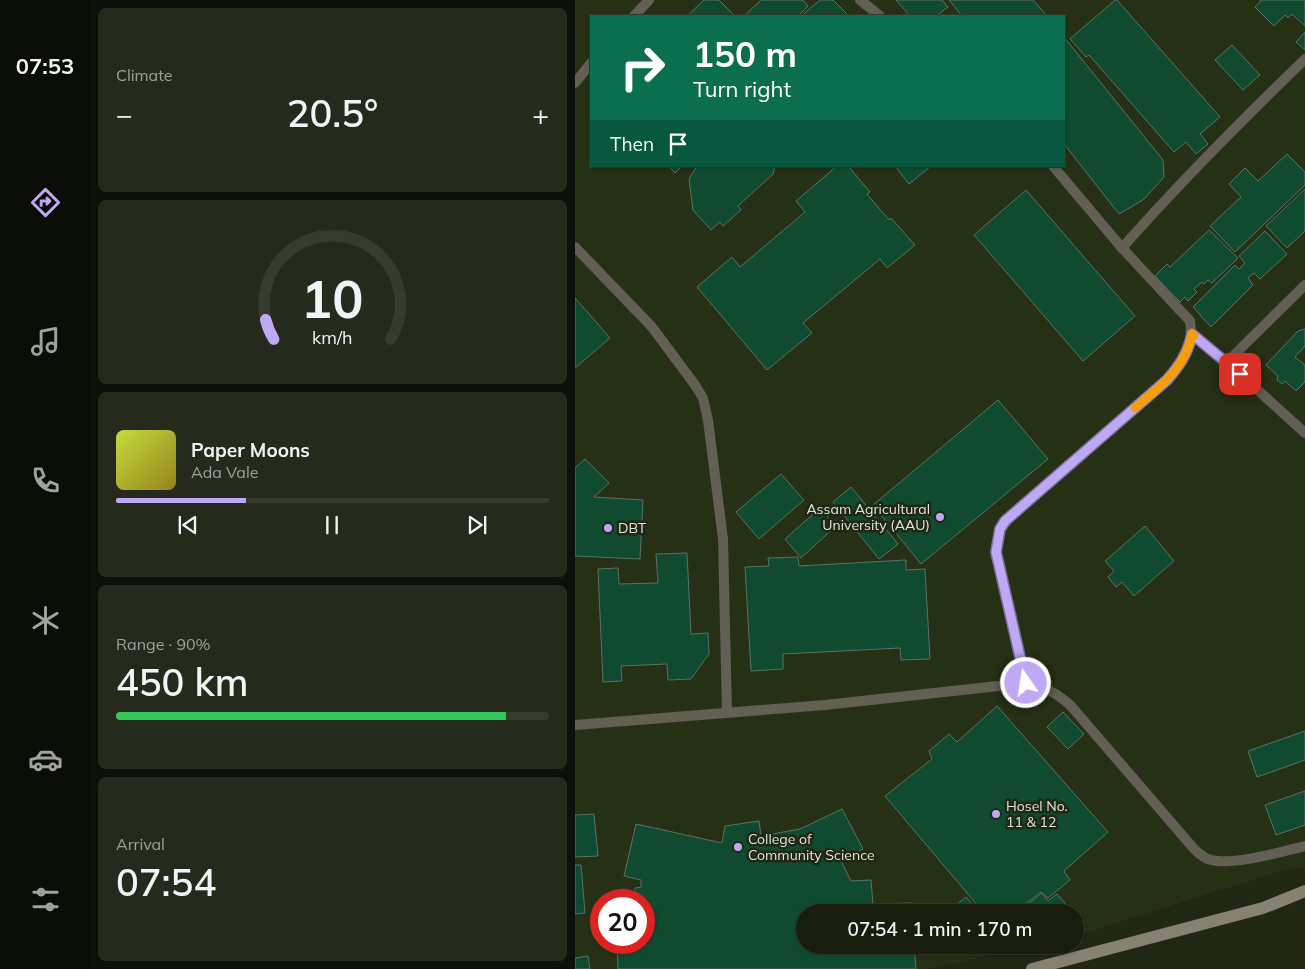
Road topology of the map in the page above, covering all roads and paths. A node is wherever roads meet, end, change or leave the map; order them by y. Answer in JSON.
{"nodes":[{"id":1,"x":649,"y":0,"type":"edge"},
{"id":2,"x":860,"y":0,"type":"edge"},
{"id":3,"x":635,"y":15,"type":"edge"},
{"id":4,"x":879,"y":15,"type":"edge"},
{"id":5,"x":1305,"y":59,"type":"edge"},
{"id":6,"x":590,"y":64,"type":"edge"},
{"id":7,"x":575,"y":83,"type":"edge"},
{"id":8,"x":1054,"y":167,"type":"edge"},
{"id":9,"x":575,"y":247,"type":"edge"},
{"id":10,"x":1122,"y":248,"type":"junction"},
{"id":11,"x":1305,"y":285,"type":"edge"},
{"id":12,"x":1192,"y":334,"type":"junction"},
{"id":13,"x":1227,"y":362,"type":"junction"},
{"id":14,"x":1305,"y":433,"type":"edge"},
{"id":15,"x":1026,"y":683,"type":"junction"},
{"id":16,"x":727,"y":713,"type":"junction"},
{"id":17,"x":575,"y":725,"type":"edge"},
{"id":18,"x":1305,"y":846,"type":"edge"},
{"id":19,"x":1305,"y":891,"type":"edge"},
{"id":20,"x":1033,"y":969,"type":"edge"}],
"edges":[{"from":1,"to":3,"type":"lane"},
{"from":2,"to":4,"type":"lane"},
{"from":5,"to":10,"type":"lane"},
{"from":6,"to":7,"type":"lane"},
{"from":8,"to":10,"type":"lane"},
{"from":9,"to":16,"type":"lane"},
{"from":10,"to":12,"type":"lane"},
{"from":11,"to":13,"type":"lane"},
{"from":12,"to":13,"type":"lane"},
{"from":12,"to":15,"type":"lane"},
{"from":13,"to":14,"type":"lane"},
{"from":15,"to":16,"type":"lane"},
{"from":15,"to":18,"type":"lane"},
{"from":16,"to":17,"type":"lane"},
{"from":19,"to":20,"type":"main road"}]}
